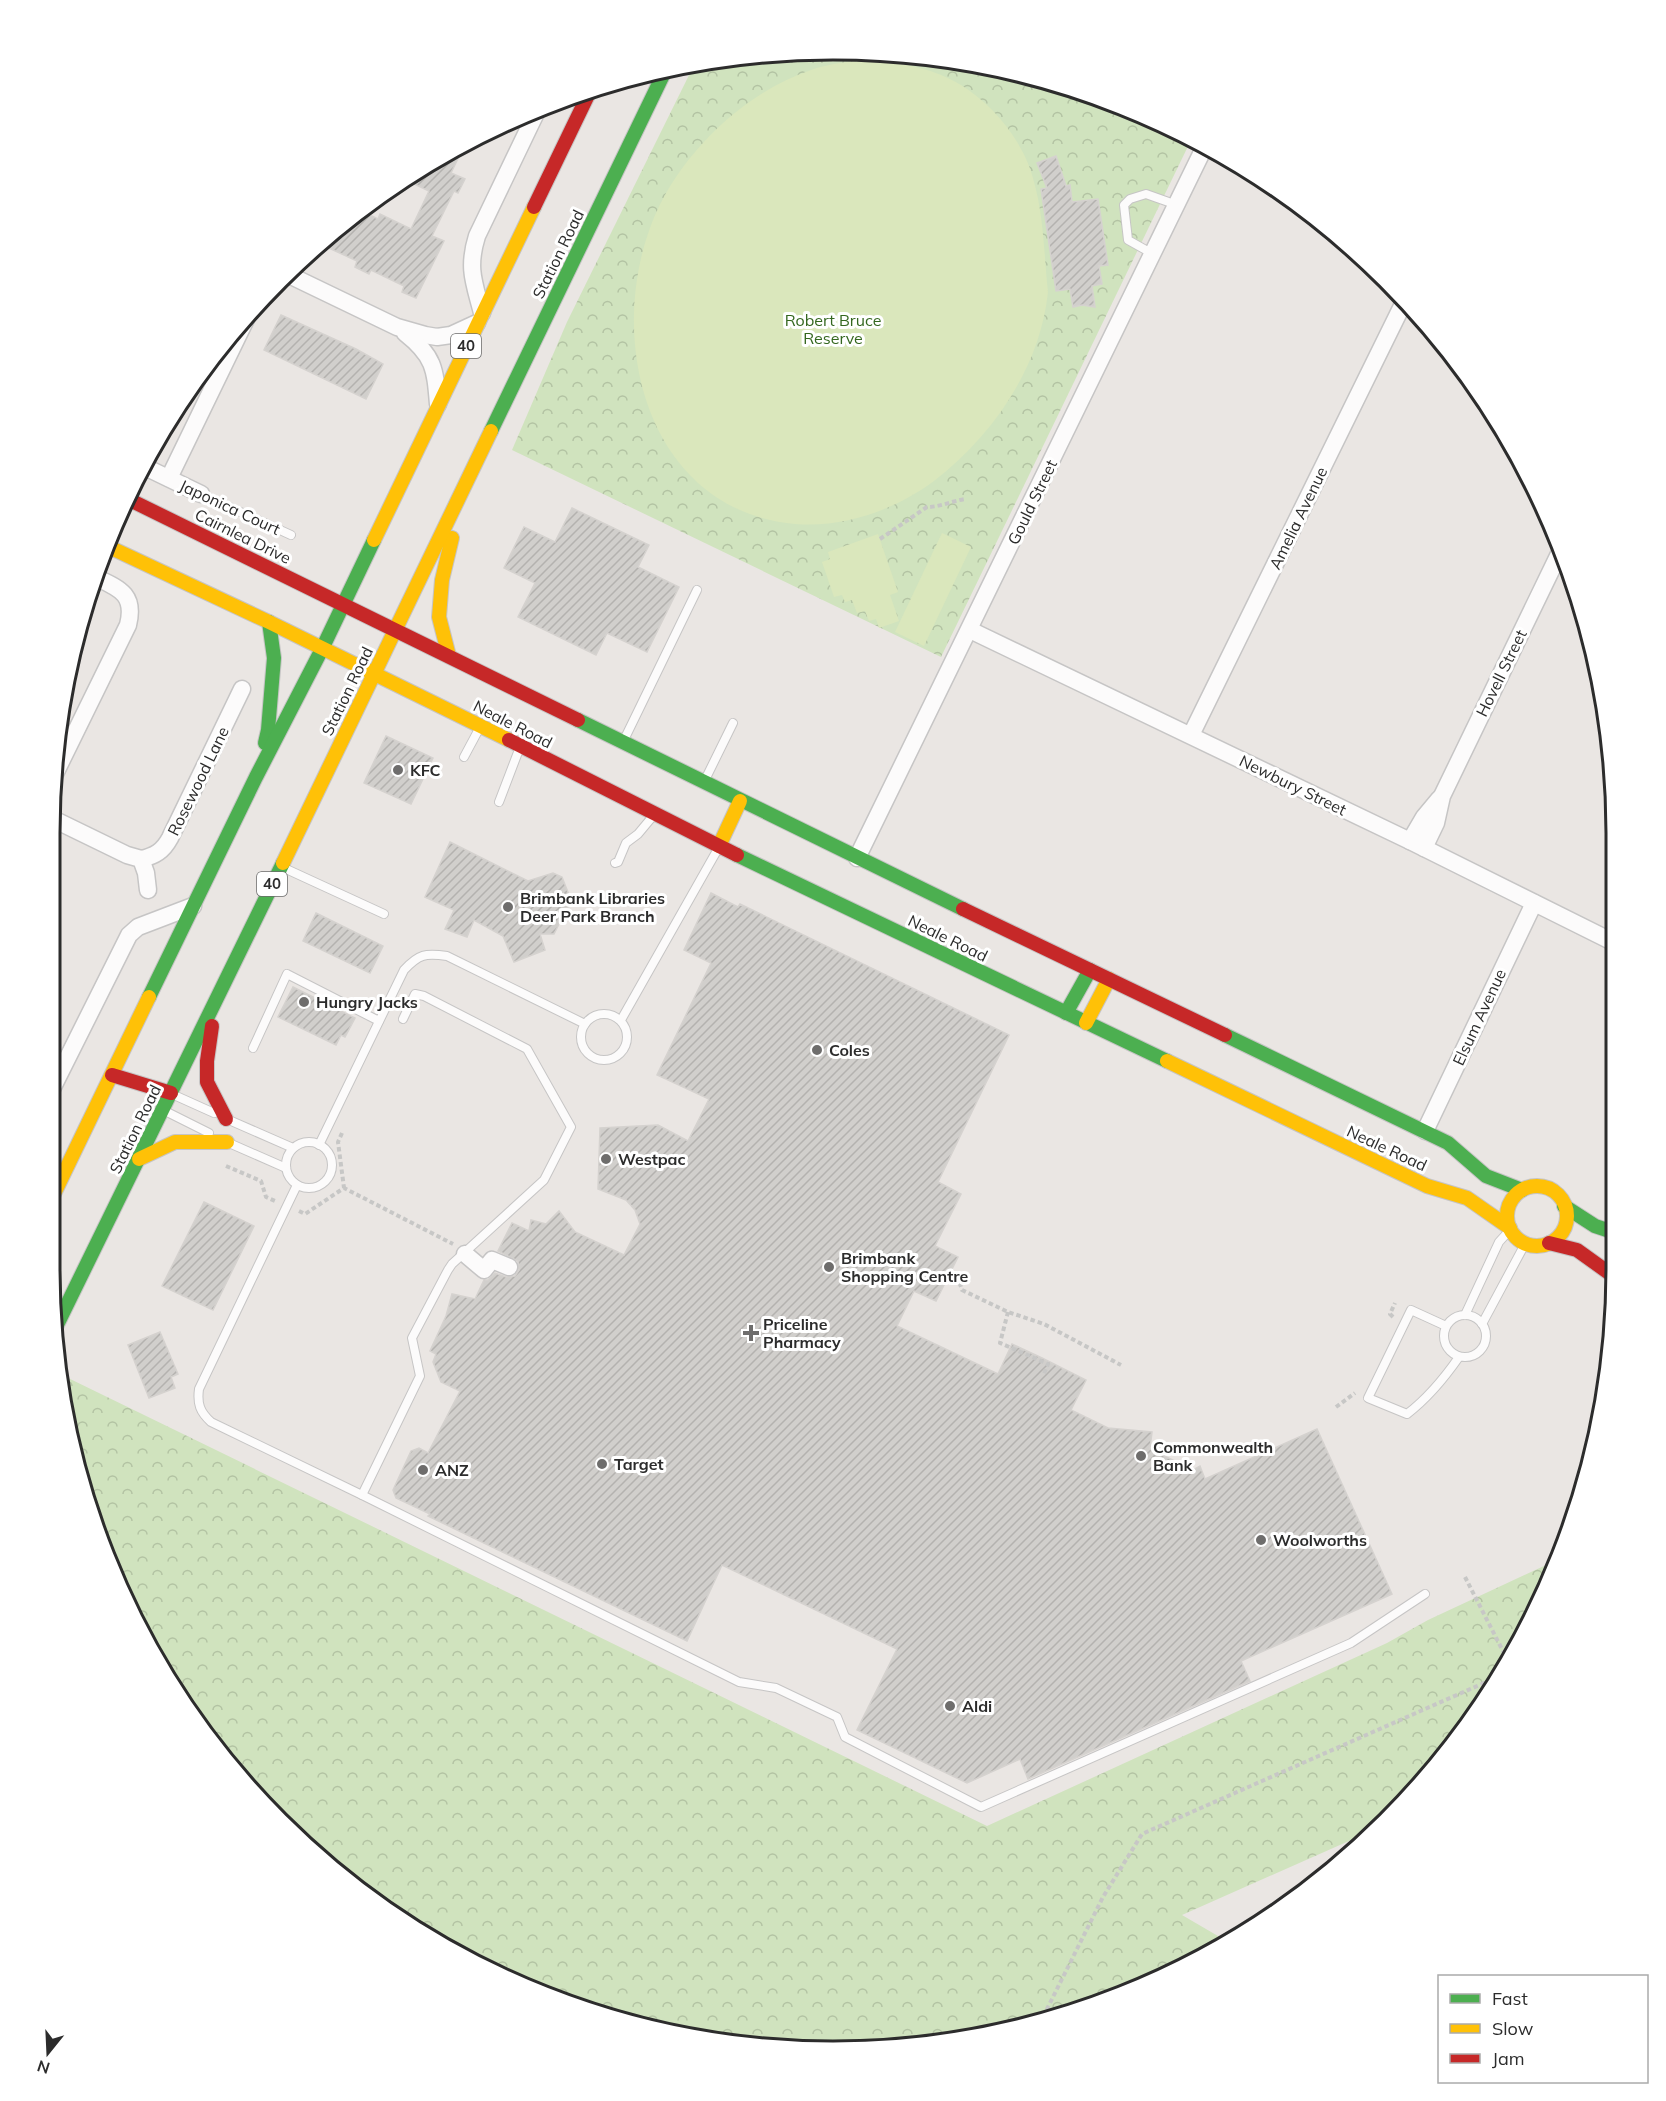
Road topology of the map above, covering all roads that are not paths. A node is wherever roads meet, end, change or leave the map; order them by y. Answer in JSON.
{"nodes":[{"id":1,"x":661,"y":80,"type":"edge"},
{"id":2,"x":585,"y":101,"type":"edge"},
{"id":3,"x":532,"y":121,"type":"edge"},
{"id":4,"x":1201,"y":154,"type":"edge"},
{"id":5,"x":1177,"y":205,"type":"junction"},
{"id":6,"x":1153,"y":254,"type":"junction"},
{"id":7,"x":295,"y":278,"type":"edge"},
{"id":8,"x":1401,"y":309,"type":"edge"},
{"id":9,"x":480,"y":318,"type":"junction"},
{"id":10,"x":397,"y":327,"type":"junction"},
{"id":11,"x":233,"y":346,"type":"edge"},
{"id":12,"x":438,"y":404,"type":"junction"},
{"id":13,"x":151,"y":470,"type":"edge"},
{"id":14,"x":169,"y":478,"type":"junction"},
{"id":15,"x":465,"y":484,"type":"junction"},
{"id":16,"x":201,"y":494,"type":"joint"},
{"id":17,"x":135,"y":502,"type":"edge"},
{"id":18,"x":291,"y":535,"type":"dead end"},
{"id":19,"x":114,"y":549,"type":"edge"},
{"id":20,"x":1556,"y":561,"type":"edge"},
{"id":21,"x":102,"y":581,"type":"edge"},
{"id":22,"x":697,"y":590,"type":"dead end"},
{"id":23,"x":343,"y":603,"type":"junction"},
{"id":24,"x":269,"y":622,"type":"junction"},
{"id":25,"x":395,"y":629,"type":"junction"},
{"id":26,"x":970,"y":630,"type":"junction"},
{"id":27,"x":322,"y":649,"type":"junction"},
{"id":28,"x":449,"y":656,"type":"junction"},
{"id":29,"x":374,"y":674,"type":"junction"},
{"id":30,"x":242,"y":689,"type":"dead end"},
{"id":31,"x":733,"y":723,"type":"dead end"},
{"id":32,"x":481,"y":726,"type":"junction"},
{"id":33,"x":1191,"y":735,"type":"junction"},
{"id":34,"x":622,"y":742,"type":"junction"},
{"id":35,"x":520,"y":746,"type":"junction"},
{"id":36,"x":65,"y":754,"type":"edge"},
{"id":37,"x":464,"y":757,"type":"dead end"},
{"id":38,"x":256,"y":777,"type":"junction"},
{"id":39,"x":704,"y":782,"type":"junction"},
{"id":40,"x":740,"y":801,"type":"junction"},
{"id":41,"x":499,"y":802,"type":"dead end"},
{"id":42,"x":656,"y":814,"type":"junction"},
{"id":43,"x":60,"y":823,"type":"edge"},
{"id":44,"x":1417,"y":845,"type":"junction"},
{"id":45,"x":719,"y":846,"type":"junction"},
{"id":46,"x":857,"y":858,"type":"junction"},
{"id":47,"x":141,"y":859,"type":"junction"},
{"id":48,"x":615,"y":863,"type":"dead end"},
{"id":49,"x":281,"y":866,"type":"junction"},
{"id":50,"x":148,"y":890,"type":"dead end"},
{"id":51,"x":1534,"y":903,"type":"junction"},
{"id":52,"x":193,"y":906,"type":"junction"},
{"id":53,"x":384,"y":914,"type":"dead end"},
{"id":54,"x":1606,"y":939,"type":"edge"},
{"id":55,"x":1090,"y":969,"type":"junction"},
{"id":56,"x":1109,"y":979,"type":"junction"},
{"id":57,"x":215,"y":1004,"type":"junction"},
{"id":58,"x":1066,"y":1013,"type":"junction"},
{"id":59,"x":403,"y":1019,"type":"dead end"},
{"id":60,"x":621,"y":1020,"type":"junction"},
{"id":61,"x":379,"y":1021,"type":"junction"},
{"id":62,"x":1086,"y":1023,"type":"junction"},
{"id":63,"x":585,"y":1024,"type":"junction"},
{"id":64,"x":253,"y":1048,"type":"dead end"},
{"id":65,"x":60,"y":1073,"type":"edge"},
{"id":66,"x":112,"y":1075,"type":"junction"},
{"id":67,"x":171,"y":1093,"type":"junction"},
{"id":68,"x":163,"y":1110,"type":"junction"},
{"id":69,"x":226,"y":1119,"type":"junction"},
{"id":70,"x":1425,"y":1131,"type":"junction"},
{"id":71,"x":227,"y":1142,"type":"junction"},
{"id":72,"x":319,"y":1145,"type":"junction"},
{"id":73,"x":293,"y":1148,"type":"junction"},
{"id":74,"x":139,"y":1159,"type":"junction"},
{"id":75,"x":286,"y":1168,"type":"junction"},
{"id":76,"x":60,"y":1182,"type":"edge"},
{"id":77,"x":297,"y":1185,"type":"junction"},
{"id":78,"x":1522,"y":1190,"type":"junction"},
{"id":79,"x":1564,"y":1206,"type":"junction"},
{"id":80,"x":1510,"y":1229,"type":"junction"},
{"id":81,"x":1606,"y":1232,"type":"edge"},
{"id":82,"x":1549,"y":1243,"type":"junction"},
{"id":83,"x":1526,"y":1244,"type":"junction"},
{"id":84,"x":465,"y":1254,"type":"junction"},
{"id":85,"x":509,"y":1267,"type":"dead end"},
{"id":86,"x":1606,"y":1272,"type":"edge"},
{"id":87,"x":62,"y":1315,"type":"edge"},
{"id":88,"x":1465,"y":1315,"type":"junction"},
{"id":89,"x":1482,"y":1324,"type":"junction"},
{"id":90,"x":1446,"y":1326,"type":"junction"},
{"id":91,"x":1459,"y":1357,"type":"junction"},
{"id":92,"x":362,"y":1495,"type":"junction"},
{"id":93,"x":1425,"y":1594,"type":"dead end"}],
"edges":[{"from":1,"to":15,"type":"street","name":"Station Road","number":"40"},
{"from":2,"to":9,"type":"street","number":"40"},
{"from":3,"to":9,"type":"street"},
{"from":4,"to":5,"type":"street","name":"Gould Street"},
{"from":5,"to":6,"type":"street","name":"Gould Street"},
{"from":5,"to":6,"type":"lane"},
{"from":6,"to":26,"type":"street","name":"Gould Street"},
{"from":7,"to":10,"type":"street"},
{"from":8,"to":33,"type":"street","name":"Amelia Avenue"},
{"from":9,"to":10,"type":"street"},
{"from":9,"to":12,"type":"street","number":"40"},
{"from":10,"to":12,"type":"street"},
{"from":11,"to":14,"type":"street","name":"Japonica Court"},
{"from":12,"to":23,"type":"street","number":"40"},
{"from":13,"to":14,"type":"street","name":"Japonica Court"},
{"from":14,"to":16,"type":"street","name":"Japonica Court"},
{"from":15,"to":25,"type":"street","name":"Station Road","number":"40"},
{"from":15,"to":28,"type":"street"},
{"from":16,"to":18,"type":"lane","name":"Japonica Court"},
{"from":17,"to":23,"type":"street","name":"Cairnlea Drive"},
{"from":19,"to":24,"type":"street"},
{"from":20,"to":44,"type":"street","name":"Hovell Street"},
{"from":21,"to":36,"type":"street"},
{"from":22,"to":34,"type":"lane"},
{"from":23,"to":25,"type":"street","name":"Cairnlea Drive"},
{"from":23,"to":27,"type":"street","number":"40"},
{"from":24,"to":27,"type":"street"},
{"from":24,"to":38,"type":"street"},
{"from":25,"to":28,"type":"street","name":"Neale Road"},
{"from":25,"to":29,"type":"street","name":"Station Road","number":"40"},
{"from":26,"to":33,"type":"street","name":"Newbury Street"},
{"from":26,"to":46,"type":"street","name":"Gould Street"},
{"from":27,"to":29,"type":"street","name":"Neale Road"},
{"from":27,"to":38,"type":"street","number":"40"},
{"from":28,"to":34,"type":"street","name":"Neale Road"},
{"from":29,"to":32,"type":"street","name":"Neale Road"},
{"from":29,"to":49,"type":"street","name":"Station Road","number":"40"},
{"from":30,"to":47,"type":"street","name":"Rosewood Lane"},
{"from":31,"to":39,"type":"lane"},
{"from":32,"to":35,"type":"street","name":"Neale Road"},
{"from":32,"to":37,"type":"lane"},
{"from":33,"to":44,"type":"street","name":"Newbury Street"},
{"from":34,"to":39,"type":"street","name":"Neale Road"},
{"from":35,"to":41,"type":"lane"},
{"from":35,"to":42,"type":"street","name":"Neale Road"},
{"from":38,"to":52,"type":"street","number":"40"},
{"from":39,"to":40,"type":"street","name":"Neale Road"},
{"from":40,"to":45,"type":"street"},
{"from":40,"to":46,"type":"street","name":"Neale Road"},
{"from":42,"to":45,"type":"street","name":"Neale Road"},
{"from":42,"to":48,"type":"lane"},
{"from":43,"to":47,"type":"street"},
{"from":44,"to":51,"type":"street","name":"Newbury Street"},
{"from":45,"to":58,"type":"street","name":"Neale Road"},
{"from":45,"to":60,"type":"lane"},
{"from":46,"to":55,"type":"street","name":"Neale Road"},
{"from":47,"to":50,"type":"street"},
{"from":49,"to":53,"type":"lane"},
{"from":49,"to":57,"type":"street","name":"Station Road","number":"40"},
{"from":51,"to":54,"type":"street","name":"Newbury Street"},
{"from":51,"to":70,"type":"street","name":"Elsum Avenue"},
{"from":52,"to":65,"type":"street"},
{"from":52,"to":66,"type":"street","number":"40"},
{"from":55,"to":56,"type":"street","name":"Neale Road"},
{"from":55,"to":58,"type":"street"},
{"from":56,"to":62,"type":"street"},
{"from":56,"to":70,"type":"street","name":"Neale Road"},
{"from":57,"to":67,"type":"street","name":"Station Road","number":"40"},
{"from":57,"to":69,"type":"street"},
{"from":58,"to":62,"type":"street","name":"Neale Road"},
{"from":59,"to":84,"type":"lane"},
{"from":60,"to":63,"type":"lane"},
{"from":60,"to":63,"type":"lane"},
{"from":61,"to":63,"type":"lane"},
{"from":61,"to":64,"type":"lane"},
{"from":61,"to":72,"type":"lane"},
{"from":62,"to":80,"type":"street","name":"Neale Road"},
{"from":66,"to":67,"type":"street"},
{"from":66,"to":68,"type":"street"},
{"from":66,"to":76,"type":"street","number":"40"},
{"from":67,"to":68,"type":"street","name":"Station Road","number":"40"},
{"from":67,"to":69,"type":"lane"},
{"from":68,"to":71,"type":"lane"},
{"from":68,"to":74,"type":"street","name":"Station Road","number":"40"},
{"from":69,"to":73,"type":"lane"},
{"from":70,"to":78,"type":"street","name":"Neale Road"},
{"from":71,"to":74,"type":"street"},
{"from":71,"to":75,"type":"lane"},
{"from":72,"to":73,"type":"lane"},
{"from":72,"to":77,"type":"lane"},
{"from":73,"to":75,"type":"lane"},
{"from":74,"to":87,"type":"street","name":"Station Road","number":"40"},
{"from":75,"to":77,"type":"lane"},
{"from":77,"to":92,"type":"lane"},
{"from":78,"to":79,"type":"street"},
{"from":78,"to":80,"type":"street"},
{"from":79,"to":81,"type":"street"},
{"from":79,"to":82,"type":"street"},
{"from":80,"to":83,"type":"street"},
{"from":80,"to":88,"type":"lane"},
{"from":82,"to":83,"type":"street"},
{"from":82,"to":86,"type":"street"},
{"from":83,"to":89,"type":"lane"},
{"from":84,"to":85,"type":"street"},
{"from":84,"to":92,"type":"lane"},
{"from":88,"to":89,"type":"lane"},
{"from":88,"to":90,"type":"lane"},
{"from":89,"to":91,"type":"lane"},
{"from":90,"to":91,"type":"lane"},
{"from":90,"to":91,"type":"lane"},
{"from":92,"to":93,"type":"lane"}]}
